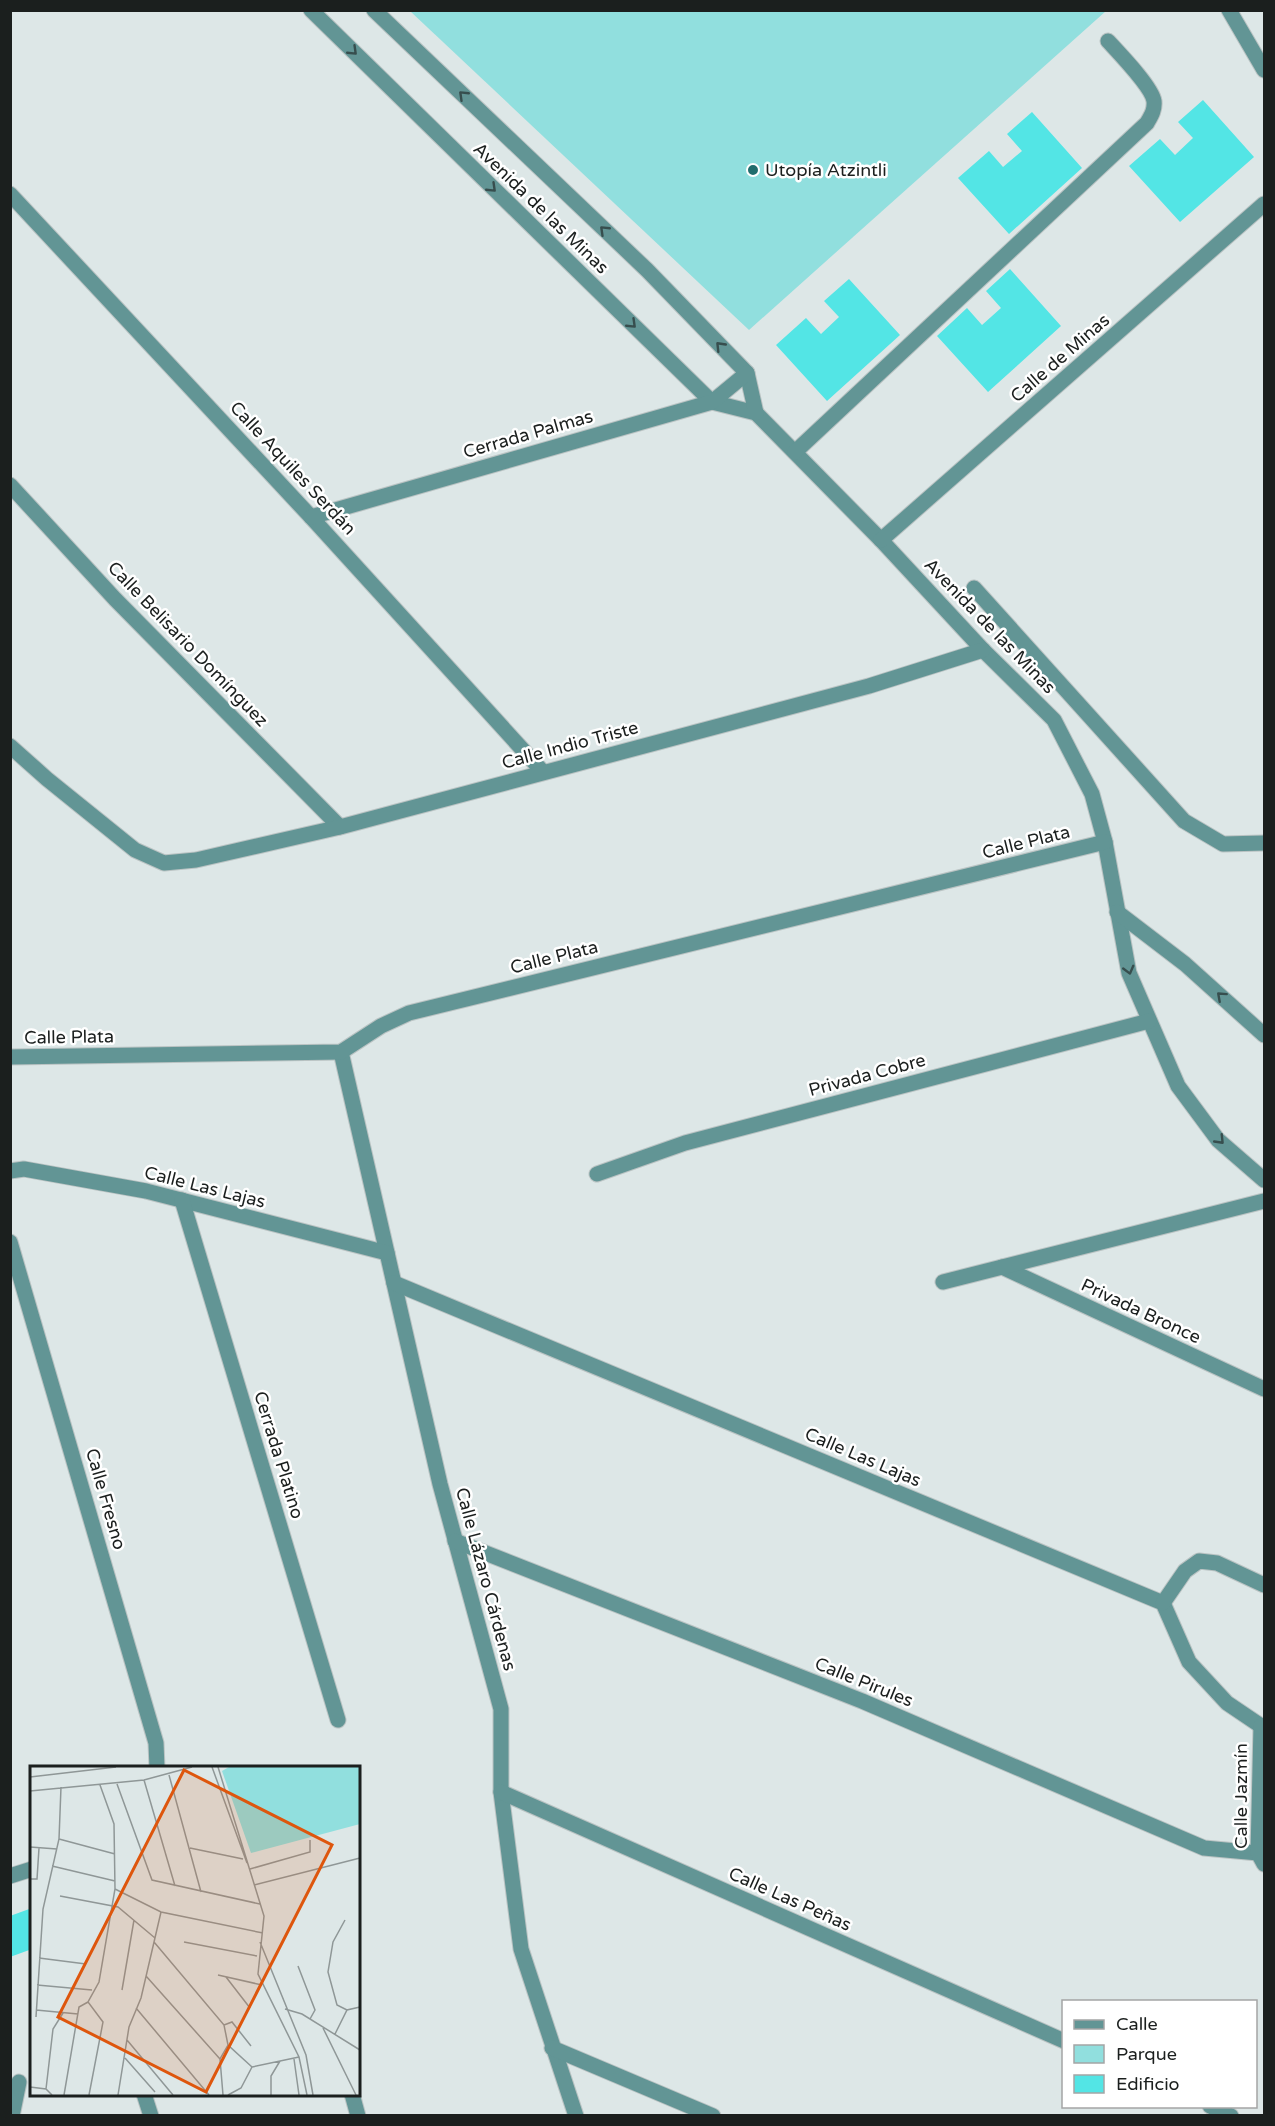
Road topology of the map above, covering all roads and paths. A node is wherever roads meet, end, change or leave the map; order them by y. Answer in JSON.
{"nodes":[{"id":1,"x":311,"y":10,"type":"edge"},
{"id":2,"x":374,"y":10,"type":"edge"},
{"id":3,"x":1229,"y":10,"type":"edge"},
{"id":4,"x":1108,"y":41,"type":"dead end"},
{"id":5,"x":1264,"y":70,"type":"edge"},
{"id":6,"x":10,"y":194,"type":"edge"},
{"id":7,"x":1264,"y":204,"type":"edge"},
{"id":8,"x":747,"y":373,"type":"junction"},
{"id":9,"x":712,"y":402,"type":"junction"},
{"id":10,"x":756,"y":413,"type":"junction"},
{"id":11,"x":795,"y":452,"type":"junction"},
{"id":12,"x":10,"y":485,"type":"edge"},
{"id":13,"x":311,"y":517,"type":"junction"},
{"id":14,"x":881,"y":540,"type":"junction"},
{"id":15,"x":974,"y":588,"type":"dead end"},
{"id":16,"x":983,"y":650,"type":"junction"},
{"id":17,"x":10,"y":746,"type":"edge"},
{"id":18,"x":543,"y":772,"type":"junction"},
{"id":19,"x":340,"y":827,"type":"junction"},
{"id":20,"x":1106,"y":842,"type":"junction"},
{"id":21,"x":1264,"y":843,"type":"edge"},
{"id":22,"x":1117,"y":912,"type":"junction"},
{"id":23,"x":1149,"y":1021,"type":"junction"},
{"id":24,"x":1264,"y":1035,"type":"edge"},
{"id":25,"x":341,"y":1052,"type":"junction"},
{"id":26,"x":10,"y":1057,"type":"edge"},
{"id":27,"x":10,"y":1171,"type":"edge"},
{"id":28,"x":597,"y":1174,"type":"dead end"},
{"id":29,"x":1264,"y":1180,"type":"edge"},
{"id":30,"x":182,"y":1200,"type":"junction"},
{"id":31,"x":1264,"y":1201,"type":"edge"},
{"id":32,"x":10,"y":1242,"type":"edge"},
{"id":33,"x":387,"y":1253,"type":"junction"},
{"id":34,"x":1002,"y":1267,"type":"junction"},
{"id":35,"x":943,"y":1282,"type":"dead end"},
{"id":36,"x":394,"y":1283,"type":"junction"},
{"id":37,"x":1264,"y":1389,"type":"edge"},
{"id":38,"x":455,"y":1541,"type":"junction"},
{"id":39,"x":1264,"y":1585,"type":"edge"},
{"id":40,"x":1163,"y":1603,"type":"junction"},
{"id":41,"x":338,"y":1720,"type":"dead end"},
{"id":42,"x":1263,"y":1727,"type":"edge"},
{"id":43,"x":157,"y":1766,"type":"edge"},
{"id":44,"x":501,"y":1792,"type":"junction"},
{"id":45,"x":1261,"y":1858,"type":"edge"},
{"id":46,"x":30,"y":1870,"type":"edge"},
{"id":47,"x":10,"y":1876,"type":"edge"},
{"id":48,"x":1062,"y":2040,"type":"edge"},
{"id":49,"x":552,"y":2048,"type":"junction"},
{"id":50,"x":20,"y":2081,"type":"edge"},
{"id":51,"x":145,"y":2096,"type":"edge"},
{"id":52,"x":353,"y":2096,"type":"edge"},
{"id":53,"x":1215,"y":2108,"type":"edge"},
{"id":54,"x":12,"y":2115,"type":"edge"},
{"id":55,"x":151,"y":2115,"type":"edge"},
{"id":56,"x":358,"y":2115,"type":"edge"},
{"id":57,"x":576,"y":2115,"type":"edge"},
{"id":58,"x":713,"y":2115,"type":"edge"},
{"id":59,"x":1231,"y":2115,"type":"edge"}],
"edges":[{"from":1,"to":9,"type":"street","name":"Avenida de las Minas","one_way":true},
{"from":8,"to":2,"type":"street","name":"Avenida de las Minas","one_way":true},
{"from":3,"to":5,"type":"street"},
{"from":4,"to":11,"type":"street"},
{"from":6,"to":13,"type":"street","name":"Calle Aquiles Serdán"},
{"from":7,"to":14,"type":"street","name":"Calle de Minas"},
{"from":8,"to":9,"type":"street","name":"Cerrada Palmas"},
{"from":8,"to":10,"type":"street"},
{"from":9,"to":10,"type":"street"},
{"from":9,"to":13,"type":"street","name":"Cerrada Palmas"},
{"from":10,"to":11,"type":"street","name":"Avenida de las Minas"},
{"from":11,"to":14,"type":"street","name":"Avenida de las Minas"},
{"from":12,"to":19,"type":"street","name":"Calle Belisario Domínguez"},
{"from":13,"to":18,"type":"street","name":"Calle Aquiles Serdán"},
{"from":14,"to":16,"type":"street","name":"Avenida de las Minas"},
{"from":15,"to":21,"type":"street"},
{"from":16,"to":18,"type":"street","name":"Calle Indio Triste"},
{"from":16,"to":20,"type":"street","name":"Avenida de las Minas"},
{"from":17,"to":19,"type":"street","name":"Calle Indio Triste"},
{"from":18,"to":19,"type":"street","name":"Calle Indio Triste"},
{"from":20,"to":22,"type":"street","name":"Avenida de las Minas"},
{"from":20,"to":25,"type":"street","name":"Calle Plata"},
{"from":22,"to":23,"type":"street","name":"Avenida de las Minas","one_way":true},
{"from":24,"to":22,"type":"street","one_way":true},
{"from":23,"to":28,"type":"street","name":"Privada Cobre"},
{"from":23,"to":29,"type":"street","name":"Avenida de las Minas","one_way":true},
{"from":25,"to":26,"type":"street","name":"Calle Plata"},
{"from":25,"to":33,"type":"street","name":"Calle Lázaro Cárdenas"},
{"from":27,"to":30,"type":"street","name":"Calle Las Lajas"},
{"from":30,"to":33,"type":"street","name":"Calle Las Lajas"},
{"from":30,"to":41,"type":"street","name":"Cerrada Platino"},
{"from":31,"to":34,"type":"street","name":"Privada Bronce"},
{"from":32,"to":43,"type":"street","name":"Calle Fresno"},
{"from":33,"to":36,"type":"street","name":"Calle Lázaro Cárdenas"},
{"from":34,"to":35,"type":"street","name":"Privada Bronce"},
{"from":34,"to":37,"type":"street","name":"Privada Bronce"},
{"from":36,"to":38,"type":"street","name":"Calle Lázaro Cárdenas"},
{"from":36,"to":40,"type":"street","name":"Calle Las Lajas"},
{"from":38,"to":44,"type":"street","name":"Calle Lázaro Cárdenas"},
{"from":38,"to":45,"type":"street","name":"Calle Pirules"},
{"from":39,"to":40,"type":"street"},
{"from":40,"to":42,"type":"street"},
{"from":42,"to":45,"type":"street","name":"Calle Jazmín"},
{"from":44,"to":48,"type":"street","name":"Calle Las Peñas"},
{"from":44,"to":49,"type":"street","name":"Calle Lázaro Cárdenas"},
{"from":46,"to":47,"type":"street"},
{"from":49,"to":57,"type":"street","name":"Calle Lázaro Cárdenas"},
{"from":49,"to":58,"type":"street"},
{"from":50,"to":54,"type":"street"},
{"from":51,"to":55,"type":"street"},
{"from":52,"to":56,"type":"street"},
{"from":53,"to":59,"type":"street"}]}
